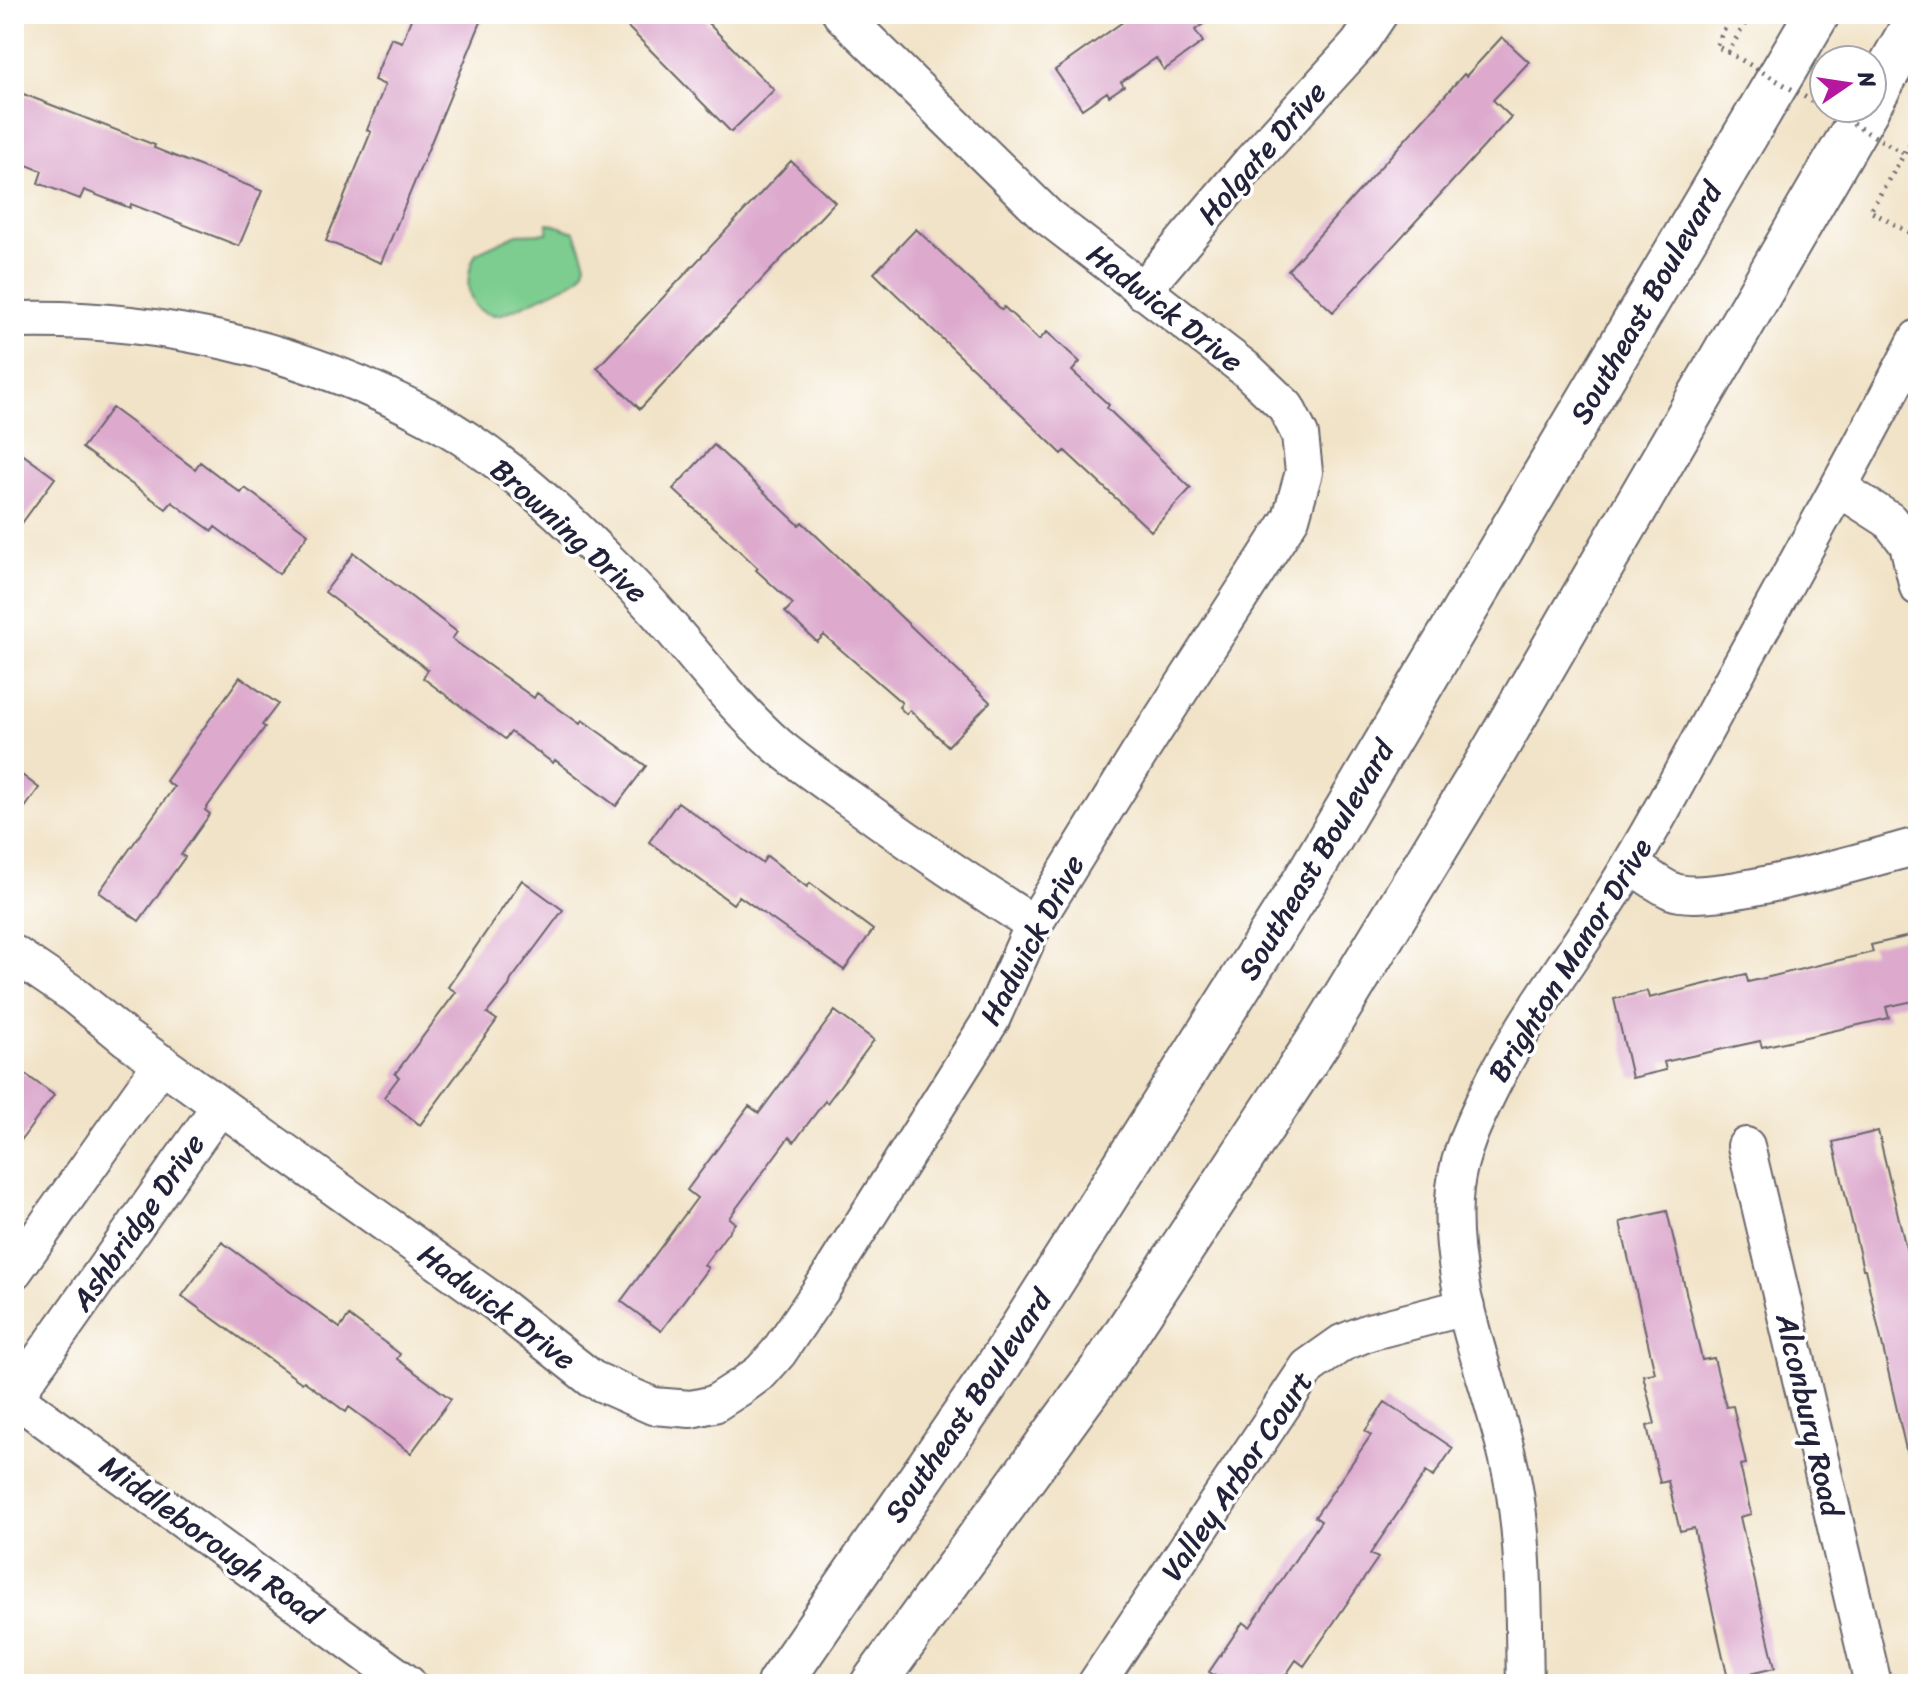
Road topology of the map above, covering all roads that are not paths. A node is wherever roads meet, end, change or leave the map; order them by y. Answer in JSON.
{"nodes":[{"id":1,"x":841,"y":14,"type":"edge"},
{"id":2,"x":1379,"y":14,"type":"edge"},
{"id":3,"x":1817,"y":14,"type":"edge"},
{"id":4,"x":1918,"y":18,"type":"edge"},
{"id":5,"x":1888,"y":71,"type":"edge"},
{"id":6,"x":1858,"y":124,"type":"edge"},
{"id":7,"x":1142,"y":291,"type":"junction"},
{"id":8,"x":14,"y":320,"type":"edge"},
{"id":9,"x":1918,"y":338,"type":"edge"},
{"id":10,"x":1839,"y":488,"type":"junction"},
{"id":11,"x":1918,"y":587,"type":"edge"},
{"id":12,"x":1918,"y":846,"type":"edge"},
{"id":13,"x":1630,"y":865,"type":"junction"},
{"id":14,"x":1034,"y":924,"type":"junction"},
{"id":15,"x":14,"y":954,"type":"edge"},
{"id":16,"x":162,"y":1063,"type":"junction"},
{"id":17,"x":220,"y":1106,"type":"junction"},
{"id":18,"x":1746,"y":1146,"type":"dead end"},
{"id":19,"x":14,"y":1271,"type":"edge"},
{"id":20,"x":1466,"y":1307,"type":"junction"},
{"id":21,"x":14,"y":1397,"type":"edge"},
{"id":22,"x":827,"y":1615,"type":"junction"},
{"id":23,"x":408,"y":1684,"type":"edge"},
{"id":24,"x":752,"y":1684,"type":"edge"},
{"id":25,"x":779,"y":1684,"type":"edge"},
{"id":26,"x":873,"y":1684,"type":"edge"},
{"id":27,"x":1096,"y":1684,"type":"edge"},
{"id":28,"x":1525,"y":1684,"type":"edge"},
{"id":29,"x":1873,"y":1684,"type":"edge"}],
"edges":[{"from":1,"to":7,"type":"street","name":"Hadwick Drive"},
{"from":2,"to":7,"type":"street","name":"Holgate Drive"},
{"from":3,"to":22,"type":"main road","name":"Southeast Boulevard"},
{"from":4,"to":5,"type":"main road"},
{"from":6,"to":26,"type":"main road"},
{"from":7,"to":14,"type":"street","name":"Hadwick Drive"},
{"from":8,"to":14,"type":"street","name":"Browning Drive"},
{"from":9,"to":10,"type":"street","name":"Brighton Manor Drive"},
{"from":10,"to":11,"type":"street"},
{"from":10,"to":13,"type":"street","name":"Brighton Manor Drive"},
{"from":12,"to":13,"type":"street"},
{"from":13,"to":20,"type":"street","name":"Brighton Manor Drive"},
{"from":14,"to":17,"type":"street","name":"Hadwick Drive"},
{"from":15,"to":16,"type":"street","name":"Ashbridge Drive"},
{"from":16,"to":17,"type":"street","name":"Ashbridge Drive"},
{"from":16,"to":19,"type":"street"},
{"from":17,"to":21,"type":"street","name":"Ashbridge Drive"},
{"from":18,"to":29,"type":"street","name":"Alconbury Road"},
{"from":20,"to":27,"type":"street","name":"Valley Arbor Court"},
{"from":20,"to":28,"type":"street","name":"Brighton Manor Drive"},
{"from":21,"to":23,"type":"street","name":"Middleborough Road"},
{"from":22,"to":24,"type":"main road"},
{"from":22,"to":25,"type":"main road","name":"Southeast Boulevard"}]}
